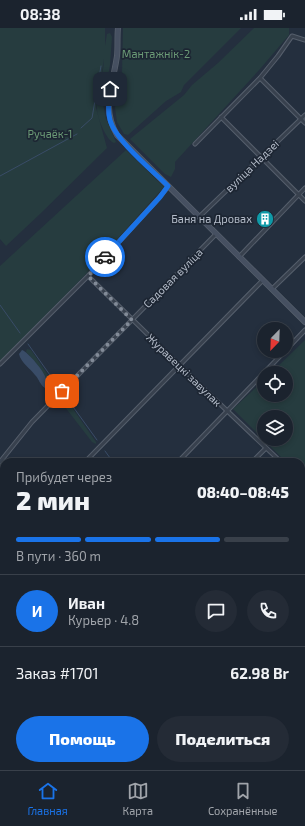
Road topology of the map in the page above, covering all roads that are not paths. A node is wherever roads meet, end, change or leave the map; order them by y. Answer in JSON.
{"nodes":[{"id":1,"x":118,"y":28,"type":"edge"},
{"id":2,"x":305,"y":40,"type":"edge"},
{"id":3,"x":260,"y":78,"type":"junction"},
{"id":4,"x":305,"y":115,"type":"edge"},
{"id":5,"x":221,"y":117,"type":"junction"},
{"id":6,"x":300,"y":119,"type":"junction"},
{"id":7,"x":305,"y":123,"type":"edge"},
{"id":8,"x":195,"y":144,"type":"dead end"},
{"id":9,"x":261,"y":158,"type":"junction"},
{"id":10,"x":168,"y":186,"type":"junction"},
{"id":11,"x":305,"y":188,"type":"edge"},
{"id":12,"x":298,"y":195,"type":"junction"},
{"id":13,"x":305,"y":202,"type":"edge"},
{"id":14,"x":199,"y":216,"type":"junction"},
{"id":15,"x":216,"y":234,"type":"junction"},
{"id":16,"x":239,"y":257,"type":"junction"},
{"id":17,"x":305,"y":257,"type":"edge"},
{"id":18,"x":88,"y":276,"type":"junction"},
{"id":19,"x":263,"y":280,"type":"junction"},
{"id":20,"x":272,"y":290,"type":"junction"},
{"id":21,"x":132,"y":320,"type":"junction"},
{"id":22,"x":305,"y":322,"type":"edge"},
{"id":23,"x":305,"y":330,"type":"edge"},
{"id":24,"x":293,"y":342,"type":"edge"},
{"id":25,"x":277,"y":358,"type":"edge"},
{"id":26,"x":0,"y":364,"type":"edge"},
{"id":27,"x":180,"y":366,"type":"junction"},
{"id":28,"x":227,"y":411,"type":"junction"},
{"id":29,"x":266,"y":448,"type":"junction"},
{"id":30,"x":3,"y":458,"type":"edge"},
{"id":31,"x":89,"y":458,"type":"edge"},
{"id":32,"x":182,"y":458,"type":"edge"},
{"id":33,"x":256,"y":458,"type":"edge"},
{"id":34,"x":277,"y":458,"type":"edge"}],
"edges":[{"from":1,"to":10,"type":"street"},
{"from":2,"to":3,"type":"street"},
{"from":3,"to":5,"type":"street"},
{"from":3,"to":6,"type":"street"},
{"from":4,"to":6,"type":"street","name":"вуліца Надзеі"},
{"from":5,"to":8,"type":"street"},
{"from":5,"to":9,"type":"street"},
{"from":6,"to":7,"type":"street"},
{"from":6,"to":9,"type":"street","name":"вуліца Надзеі"},
{"from":9,"to":12,"type":"street"},
{"from":9,"to":14,"type":"street","name":"вуліца Надзеі"},
{"from":10,"to":14,"type":"street"},
{"from":10,"to":18,"type":"street"},
{"from":11,"to":12,"type":"street"},
{"from":12,"to":13,"type":"street"},
{"from":12,"to":16,"type":"street"},
{"from":14,"to":15,"type":"street"},
{"from":15,"to":16,"type":"street"},
{"from":15,"to":21,"type":"street","name":"Садовая вуліца"},
{"from":16,"to":19,"type":"street"},
{"from":17,"to":20,"type":"street"},
{"from":18,"to":21,"type":"street","name":"Журавецкі завулак"},
{"from":18,"to":26,"type":"street"},
{"from":19,"to":20,"type":"street"},
{"from":19,"to":27,"type":"street"},
{"from":20,"to":22,"type":"street"},
{"from":21,"to":27,"type":"street","name":"Журавецкі завулак"},
{"from":21,"to":30,"type":"street","name":"Садовая вуліца"},
{"from":23,"to":24,"type":"street"},
{"from":25,"to":28,"type":"street"},
{"from":27,"to":28,"type":"street","name":"Журавецкі завулак"},
{"from":27,"to":31,"type":"street"},
{"from":28,"to":29,"type":"street","name":"Журавецкі завулак"},
{"from":28,"to":32,"type":"street"},
{"from":29,"to":33,"type":"street"},
{"from":29,"to":34,"type":"street","name":"Журавецкі завулак"}]}
